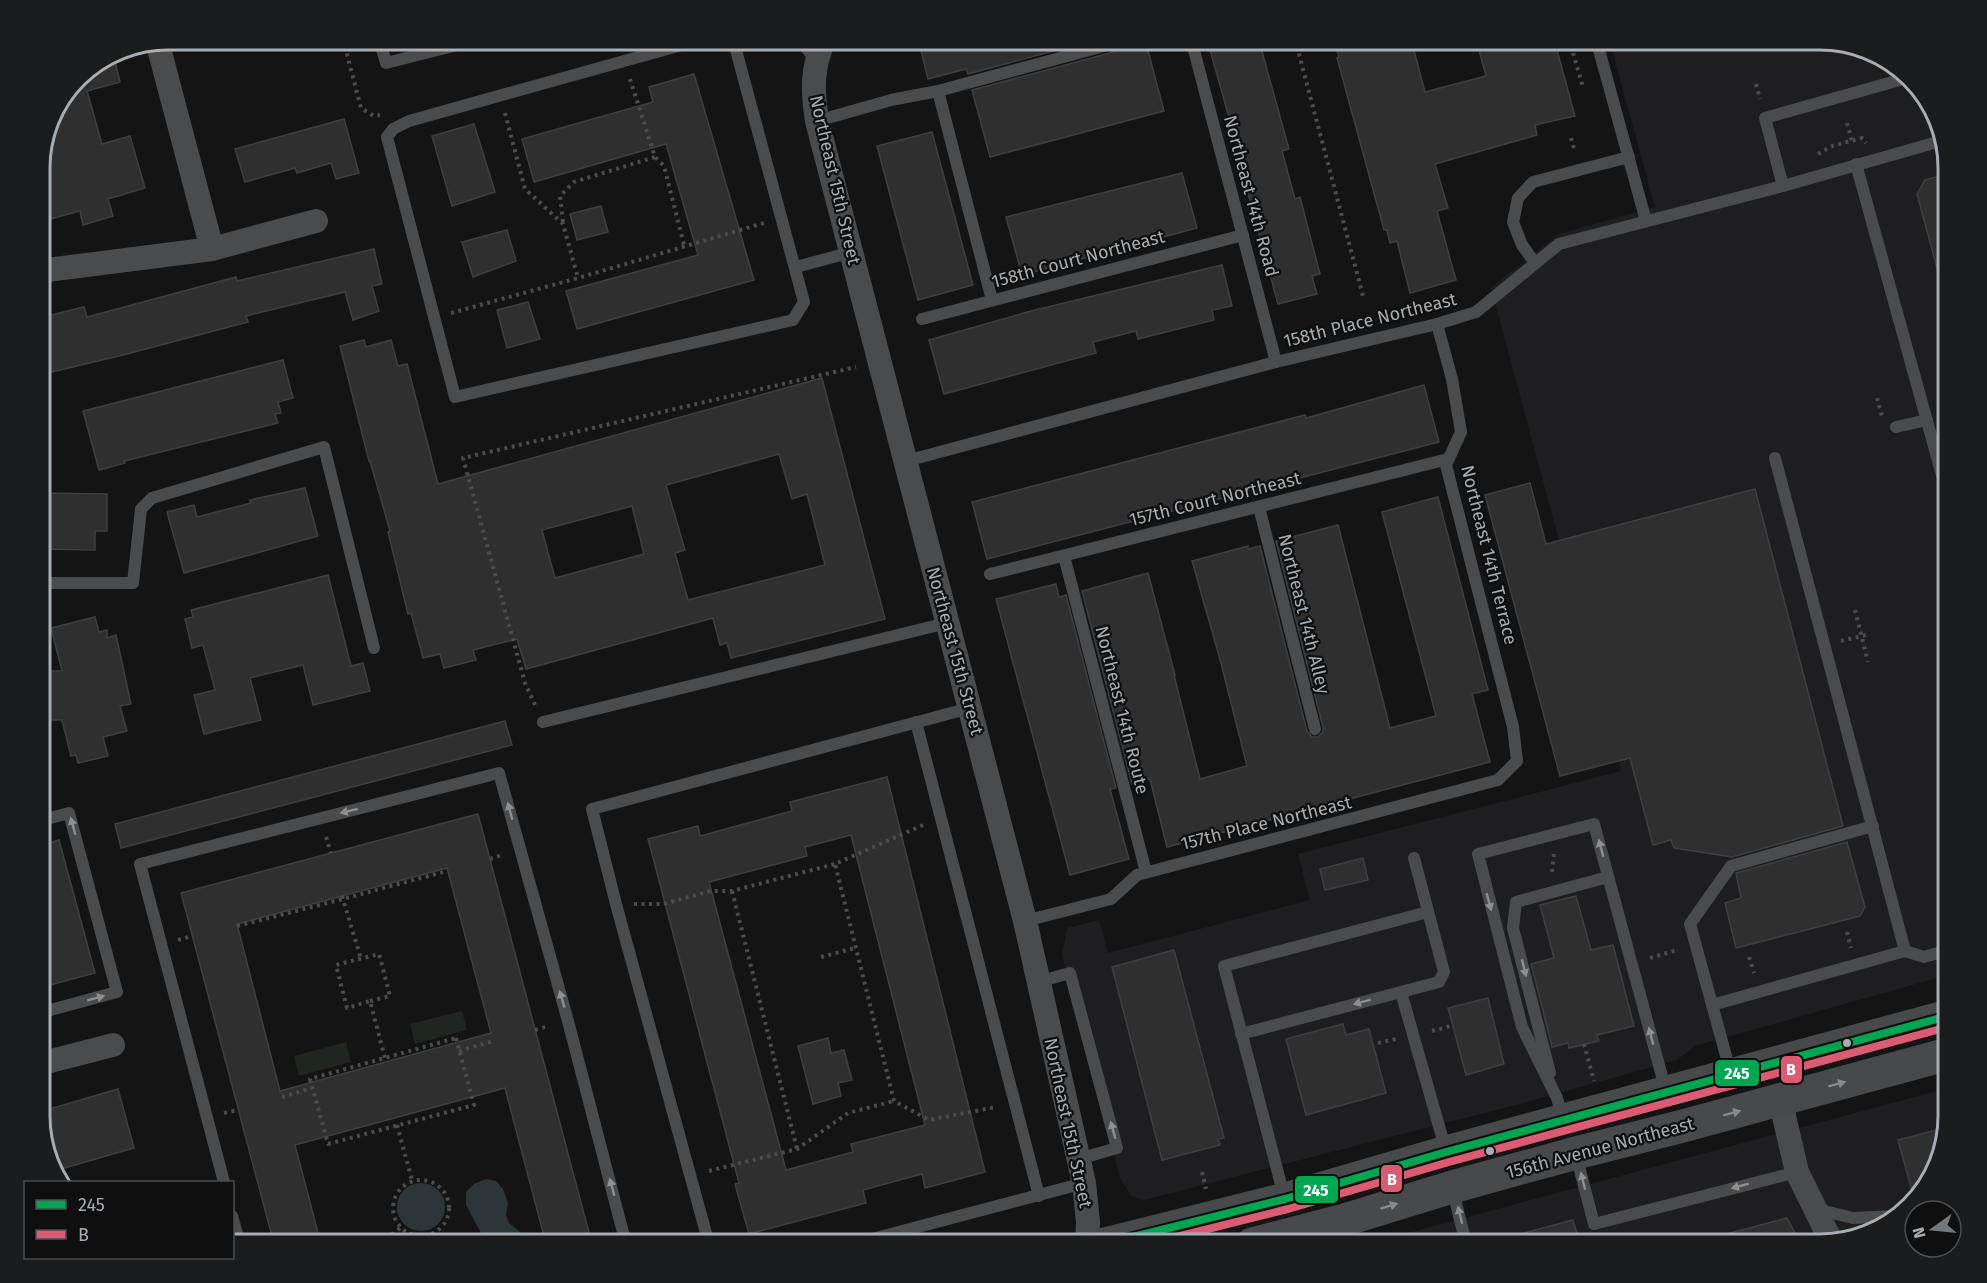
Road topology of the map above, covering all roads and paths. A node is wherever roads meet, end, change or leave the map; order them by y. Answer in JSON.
{"nodes":[{"id":1,"x":346,"y":50,"type":"edge"},
{"id":2,"x":382,"y":50,"type":"edge"},
{"id":3,"x":437,"y":50,"type":"edge"},
{"id":4,"x":664,"y":50,"type":"edge"},
{"id":5,"x":736,"y":50,"type":"edge"},
{"id":6,"x":820,"y":50,"type":"edge"},
{"id":7,"x":1090,"y":50,"type":"edge"},
{"id":8,"x":1194,"y":50,"type":"edge"},
{"id":9,"x":1298,"y":50,"type":"edge"},
{"id":10,"x":1599,"y":50,"type":"edge"},
{"id":11,"x":160,"y":51,"type":"edge"},
{"id":12,"x":1573,"y":53,"type":"dead end"},
{"id":13,"x":624,"y":61,"type":"junction"},
{"id":14,"x":1898,"y":80,"type":"edge"},
{"id":15,"x":1756,"y":84,"type":"dead end"},
{"id":16,"x":1583,"y":87,"type":"dead end"},
{"id":17,"x":939,"y":91,"type":"junction"},
{"id":18,"x":500,"y":94,"type":"junction"},
{"id":19,"x":1761,"y":103,"type":"dead end"},
{"id":20,"x":386,"y":113,"type":"dead end"},
{"id":21,"x":817,"y":121,"type":"junction"},
{"id":22,"x":1847,"y":123,"type":"dead end"},
{"id":23,"x":1571,"y":138,"type":"dead end"},
{"id":24,"x":1867,"y":143,"type":"dead end"},
{"id":25,"x":1934,"y":143,"type":"edge"},
{"id":26,"x":1576,"y":156,"type":"dead end"},
{"id":27,"x":655,"y":157,"type":"junction"},
{"id":28,"x":1629,"y":157,"type":"junction"},
{"id":29,"x":1856,"y":164,"type":"junction"},
{"id":30,"x":1783,"y":186,"type":"junction"},
{"id":31,"x":782,"y":218,"type":"junction"},
{"id":32,"x":316,"y":221,"type":"dead end"},
{"id":33,"x":1646,"y":221,"type":"junction"},
{"id":34,"x":563,"y":224,"type":"junction"},
{"id":35,"x":1243,"y":234,"type":"junction"},
{"id":36,"x":684,"y":245,"type":"junction"},
{"id":37,"x":212,"y":249,"type":"junction"},
{"id":38,"x":852,"y":252,"type":"junction"},
{"id":39,"x":1535,"y":263,"type":"junction"},
{"id":40,"x":796,"y":267,"type":"junction"},
{"id":41,"x":50,"y":270,"type":"edge"},
{"id":42,"x":578,"y":278,"type":"junction"},
{"id":43,"x":1363,"y":296,"type":"dead end"},
{"id":44,"x":992,"y":300,"type":"junction"},
{"id":45,"x":434,"y":317,"type":"junction"},
{"id":46,"x":922,"y":319,"type":"dead end"},
{"id":47,"x":1437,"y":324,"type":"junction"},
{"id":48,"x":1276,"y":362,"type":"junction"},
{"id":49,"x":859,"y":366,"type":"dead end"},
{"id":50,"x":1877,"y":398,"type":"dead end"},
{"id":51,"x":1882,"y":417,"type":"dead end"},
{"id":52,"x":1927,"y":420,"type":"junction"},
{"id":53,"x":1896,"y":428,"type":"dead end"},
{"id":54,"x":1775,"y":458,"type":"dead end"},
{"id":55,"x":1448,"y":459,"type":"junction"},
{"id":56,"x":1938,"y":460,"type":"edge"},
{"id":57,"x":906,"y":461,"type":"junction"},
{"id":58,"x":1259,"y":507,"type":"junction"},
{"id":59,"x":1064,"y":556,"type":"junction"},
{"id":60,"x":990,"y":574,"type":"dead end"},
{"id":61,"x":50,"y":583,"type":"edge"},
{"id":62,"x":1855,"y":610,"type":"dead end"},
{"id":63,"x":947,"y":623,"type":"junction"},
{"id":64,"x":1864,"y":635,"type":"junction"},
{"id":65,"x":1837,"y":642,"type":"dead end"},
{"id":66,"x":374,"y":648,"type":"dead end"},
{"id":67,"x":1869,"y":662,"type":"dead end"},
{"id":68,"x":970,"y":708,"type":"junction"},
{"id":69,"x":543,"y":722,"type":"joint"},
{"id":70,"x":916,"y":722,"type":"junction"},
{"id":71,"x":1315,"y":729,"type":"dead end"},
{"id":72,"x":1517,"y":761,"type":"joint"},
{"id":73,"x":50,"y":818,"type":"edge"},
{"id":74,"x":941,"y":818,"type":"junction"},
{"id":75,"x":1873,"y":826,"type":"junction"},
{"id":76,"x":1555,"y":852,"type":"dead end"},
{"id":77,"x":1414,"y":858,"type":"dead end"},
{"id":78,"x":835,"y":864,"type":"junction"},
{"id":79,"x":447,"y":871,"type":"dead end"},
{"id":80,"x":1146,"y":872,"type":"junction"},
{"id":81,"x":1552,"y":873,"type":"dead end"},
{"id":82,"x":1608,"y":877,"type":"junction"},
{"id":83,"x":732,"y":891,"type":"junction"},
{"id":84,"x":343,"y":898,"type":"junction"},
{"id":85,"x":616,"y":904,"type":"junction"},
{"id":86,"x":1428,"y":912,"type":"junction"},
{"id":87,"x":1025,"y":921,"type":"junction"},
{"id":88,"x":237,"y":926,"type":"dead end"},
{"id":89,"x":1847,"y":932,"type":"dead end"},
{"id":90,"x":1696,"y":945,"type":"junction"},
{"id":91,"x":855,"y":948,"type":"junction"},
{"id":92,"x":1852,"y":951,"type":"dead end"},
{"id":93,"x":1905,"y":951,"type":"junction"},
{"id":94,"x":1938,"y":953,"type":"edge"},
{"id":95,"x":821,"y":957,"type":"dead end"},
{"id":96,"x":1749,"y":957,"type":"dead end"},
{"id":97,"x":361,"y":958,"type":"junction"},
{"id":98,"x":1632,"y":962,"type":"junction"},
{"id":99,"x":1755,"y":977,"type":"dead end"},
{"id":100,"x":1038,"y":982,"type":"junction"},
{"id":101,"x":1401,"y":992,"type":"junction"},
{"id":102,"x":370,"y":1001,"type":"junction"},
{"id":103,"x":1712,"y":1005,"type":"junction"},
{"id":104,"x":50,"y":1010,"type":"edge"},
{"id":105,"x":1938,"y":1019,"type":"edge"},
{"id":106,"x":1451,"y":1026,"type":"dead end"},
{"id":107,"x":1428,"y":1032,"type":"dead end"},
{"id":108,"x":1241,"y":1034,"type":"junction"},
{"id":109,"x":1400,"y":1038,"type":"dead end"},
{"id":110,"x":493,"y":1041,"type":"dead end"},
{"id":111,"x":1378,"y":1043,"type":"dead end"},
{"id":112,"x":1584,"y":1044,"type":"dead end"},
{"id":113,"x":114,"y":1045,"type":"dead end"},
{"id":114,"x":459,"y":1051,"type":"junction"},
{"id":115,"x":1938,"y":1057,"type":"edge"},
{"id":116,"x":385,"y":1058,"type":"junction"},
{"id":117,"x":50,"y":1061,"type":"edge"},
{"id":118,"x":1731,"y":1075,"type":"junction"},
{"id":119,"x":1593,"y":1080,"type":"dead end"},
{"id":120,"x":312,"y":1088,"type":"junction"},
{"id":121,"x":1667,"y":1093,"type":"junction"},
{"id":122,"x":282,"y":1097,"type":"dead end"},
{"id":123,"x":1780,"y":1099,"type":"junction"},
{"id":124,"x":894,"y":1101,"type":"junction"},
{"id":125,"x":1014,"y":1103,"type":"junction"},
{"id":126,"x":1560,"y":1110,"type":"junction"},
{"id":127,"x":397,"y":1125,"type":"junction"},
{"id":128,"x":797,"y":1149,"type":"junction"},
{"id":129,"x":1446,"y":1152,"type":"junction"},
{"id":130,"x":1576,"y":1153,"type":"junction"},
{"id":131,"x":1079,"y":1159,"type":"junction"},
{"id":132,"x":1202,"y":1172,"type":"dead end"},
{"id":133,"x":1797,"y":1172,"type":"junction"},
{"id":134,"x":690,"y":1176,"type":"junction"},
{"id":135,"x":412,"y":1180,"type":"junction"},
{"id":136,"x":224,"y":1181,"type":"edge"},
{"id":137,"x":1084,"y":1183,"type":"junction"},
{"id":138,"x":1452,"y":1187,"type":"junction"},
{"id":139,"x":1207,"y":1190,"type":"dead end"},
{"id":140,"x":1039,"y":1196,"type":"junction"},
{"id":141,"x":1285,"y":1199,"type":"junction"},
{"id":142,"x":1816,"y":1209,"type":"junction"},
{"id":143,"x":1880,"y":1217,"type":"edge"},
{"id":144,"x":400,"y":1228,"type":"junction"},
{"id":145,"x":1345,"y":1233,"type":"edge"},
{"id":146,"x":1827,"y":1233,"type":"edge"},
{"id":147,"x":392,"y":1234,"type":"edge"},
{"id":148,"x":411,"y":1234,"type":"edge"},
{"id":149,"x":431,"y":1234,"type":"edge"},
{"id":150,"x":623,"y":1234,"type":"edge"},
{"id":151,"x":705,"y":1234,"type":"edge"},
{"id":152,"x":892,"y":1234,"type":"edge"},
{"id":153,"x":1087,"y":1234,"type":"edge"},
{"id":154,"x":1145,"y":1234,"type":"edge"},
{"id":155,"x":1464,"y":1234,"type":"edge"}],
"edges":[{"from":1,"to":20,"type":"path"},
{"from":2,"to":3,"type":"lane"},
{"from":4,"to":13,"type":"lane"},
{"from":5,"to":31,"type":"lane"},
{"from":6,"to":21,"type":"street","name":"Northeast 15th Street"},
{"from":7,"to":17,"type":"lane"},
{"from":8,"to":35,"type":"lane","name":"Northeast 14th Road"},
{"from":9,"to":43,"type":"path"},
{"from":10,"to":28,"type":"lane"},
{"from":11,"to":37,"type":"street"},
{"from":12,"to":16,"type":"path"},
{"from":13,"to":18,"type":"lane"},
{"from":13,"to":27,"type":"path"},
{"from":14,"to":30,"type":"lane"},
{"from":15,"to":19,"type":"path"},
{"from":17,"to":21,"type":"lane"},
{"from":17,"to":44,"type":"lane"},
{"from":18,"to":34,"type":"path"},
{"from":18,"to":45,"type":"lane"},
{"from":21,"to":38,"type":"street","name":"Northeast 15th Street"},
{"from":22,"to":24,"type":"path"},
{"from":23,"to":26,"type":"path"},
{"from":25,"to":29,"type":"lane","name":"158th Place Northeast"},
{"from":27,"to":34,"type":"path"},
{"from":27,"to":36,"type":"path"},
{"from":28,"to":33,"type":"lane"},
{"from":28,"to":39,"type":"lane"},
{"from":29,"to":30,"type":"lane","name":"158th Place Northeast"},
{"from":29,"to":52,"type":"lane"},
{"from":30,"to":33,"type":"lane","name":"158th Place Northeast"},
{"from":31,"to":36,"type":"path"},
{"from":31,"to":40,"type":"lane"},
{"from":32,"to":37,"type":"street"},
{"from":33,"to":39,"type":"lane","name":"158th Place Northeast"},
{"from":34,"to":42,"type":"path"},
{"from":35,"to":44,"type":"lane","name":"158th Court Northeast"},
{"from":35,"to":48,"type":"lane","name":"Northeast 14th Road"},
{"from":36,"to":42,"type":"path"},
{"from":37,"to":41,"type":"street"},
{"from":38,"to":40,"type":"lane"},
{"from":38,"to":57,"type":"street","name":"Northeast 15th Street"},
{"from":39,"to":47,"type":"lane","name":"158th Place Northeast"},
{"from":40,"to":45,"type":"lane"},
{"from":42,"to":45,"type":"path"},
{"from":44,"to":46,"type":"lane","name":"158th Court Northeast"},
{"from":47,"to":48,"type":"lane","name":"158th Place Northeast"},
{"from":47,"to":55,"type":"lane","name":"Northeast 14th Terrace"},
{"from":48,"to":57,"type":"lane","name":"158th Place Northeast"},
{"from":49,"to":69,"type":"path"},
{"from":50,"to":51,"type":"path"},
{"from":52,"to":53,"type":"lane"},
{"from":52,"to":56,"type":"lane"},
{"from":54,"to":75,"type":"lane"},
{"from":55,"to":58,"type":"lane","name":"157th Court Northeast"},
{"from":55,"to":72,"type":"lane","name":"Northeast 14th Terrace"},
{"from":57,"to":63,"type":"street","name":"Northeast 15th Street"},
{"from":58,"to":59,"type":"lane","name":"157th Court Northeast"},
{"from":58,"to":71,"type":"lane","name":"Northeast 14th Alley"},
{"from":59,"to":60,"type":"lane","name":"157th Court Northeast"},
{"from":59,"to":80,"type":"lane","name":"Northeast 14th Route"},
{"from":61,"to":66,"type":"lane"},
{"from":62,"to":64,"type":"path"},
{"from":63,"to":68,"type":"street","name":"Northeast 15th Street"},
{"from":63,"to":69,"type":"lane"},
{"from":64,"to":65,"type":"path"},
{"from":64,"to":67,"type":"path"},
{"from":68,"to":70,"type":"lane"},
{"from":68,"to":87,"type":"street","name":"Northeast 15th Street"},
{"from":70,"to":74,"type":"lane"},
{"from":70,"to":85,"type":"lane"},
{"from":72,"to":80,"type":"lane","name":"157th Place Northeast"},
{"from":104,"to":73,"type":"lane","one_way":true},
{"from":74,"to":78,"type":"path"},
{"from":74,"to":125,"type":"lane"},
{"from":75,"to":90,"type":"lane"},
{"from":75,"to":93,"type":"lane"},
{"from":76,"to":81,"type":"path"},
{"from":77,"to":86,"type":"lane"},
{"from":78,"to":83,"type":"path"},
{"from":78,"to":91,"type":"path"},
{"from":79,"to":84,"type":"path"},
{"from":80,"to":87,"type":"lane","name":"157th Place Northeast"},
{"from":82,"to":98,"type":"lane"},
{"from":82,"to":126,"type":"lane","one_way":true},
{"from":82,"to":126,"type":"lane","one_way":true},
{"from":83,"to":85,"type":"path"},
{"from":83,"to":128,"type":"path"},
{"from":84,"to":88,"type":"path"},
{"from":84,"to":97,"type":"path"},
{"from":85,"to":134,"type":"lane"},
{"from":86,"to":101,"type":"lane"},
{"from":86,"to":108,"type":"lane"},
{"from":87,"to":100,"type":"street","name":"Northeast 15th Street"},
{"from":89,"to":92,"type":"path"},
{"from":90,"to":98,"type":"path"},
{"from":90,"to":103,"type":"lane"},
{"from":91,"to":95,"type":"path"},
{"from":91,"to":124,"type":"path"},
{"from":93,"to":94,"type":"lane"},
{"from":93,"to":103,"type":"lane"},
{"from":96,"to":99,"type":"path"},
{"from":97,"to":102,"type":"path"},
{"from":97,"to":102,"type":"path"},
{"from":121,"to":98,"type":"lane","one_way":true},
{"from":100,"to":131,"type":"street","name":"Northeast 15th Street"},
{"from":131,"to":100,"type":"lane","one_way":true},
{"from":101,"to":108,"type":"lane","one_way":true},
{"from":101,"to":129,"type":"lane"},
{"from":102,"to":116,"type":"path"},
{"from":103,"to":118,"type":"lane"},
{"from":105,"to":118,"type":"main road","name":"156th Avenue Northeast"},
{"from":106,"to":107,"type":"path"},
{"from":108,"to":141,"type":"lane"},
{"from":109,"to":111,"type":"path"},
{"from":110,"to":114,"type":"path"},
{"from":112,"to":119,"type":"path"},
{"from":113,"to":117,"type":"street"},
{"from":114,"to":116,"type":"path"},
{"from":114,"to":127,"type":"path"},
{"from":123,"to":115,"type":"main road","name":"156th Avenue Northeast","one_way":true},
{"from":116,"to":120,"type":"path"},
{"from":118,"to":121,"type":"main road","name":"156th Avenue Northeast"},
{"from":120,"to":122,"type":"path"},
{"from":120,"to":127,"type":"path"},
{"from":121,"to":126,"type":"main road","name":"156th Avenue Northeast"},
{"from":130,"to":123,"type":"main road","name":"156th Avenue Northeast","one_way":true},
{"from":123,"to":133,"type":"street"},
{"from":124,"to":125,"type":"path"},
{"from":124,"to":128,"type":"path"},
{"from":125,"to":140,"type":"lane"},
{"from":126,"to":129,"type":"main road","name":"156th Avenue Northeast"},
{"from":127,"to":135,"type":"path"},
{"from":128,"to":134,"type":"path"},
{"from":129,"to":141,"type":"main road","name":"156th Avenue Northeast"},
{"from":133,"to":130,"type":"lane","one_way":true},
{"from":130,"to":138,"type":"main road","name":"156th Avenue Northeast"},
{"from":131,"to":137,"type":"street","name":"Northeast 15th Street"},
{"from":132,"to":139,"type":"path"},
{"from":133,"to":142,"type":"street"},
{"from":134,"to":151,"type":"lane"},
{"from":135,"to":144,"type":"path"},
{"from":135,"to":149,"type":"path"},
{"from":150,"to":136,"type":"lane","one_way":true},
{"from":137,"to":140,"type":"lane"},
{"from":137,"to":153,"type":"street","name":"Northeast 15th Street"},
{"from":145,"to":138,"type":"main road","name":"156th Avenue Northeast","one_way":true},
{"from":155,"to":138,"type":"lane","one_way":true},
{"from":140,"to":152,"type":"lane"},
{"from":141,"to":154,"type":"main road","name":"156th Avenue Northeast"},
{"from":142,"to":143,"type":"lane"},
{"from":142,"to":146,"type":"street"},
{"from":144,"to":147,"type":"path"},
{"from":144,"to":148,"type":"path"}]}
